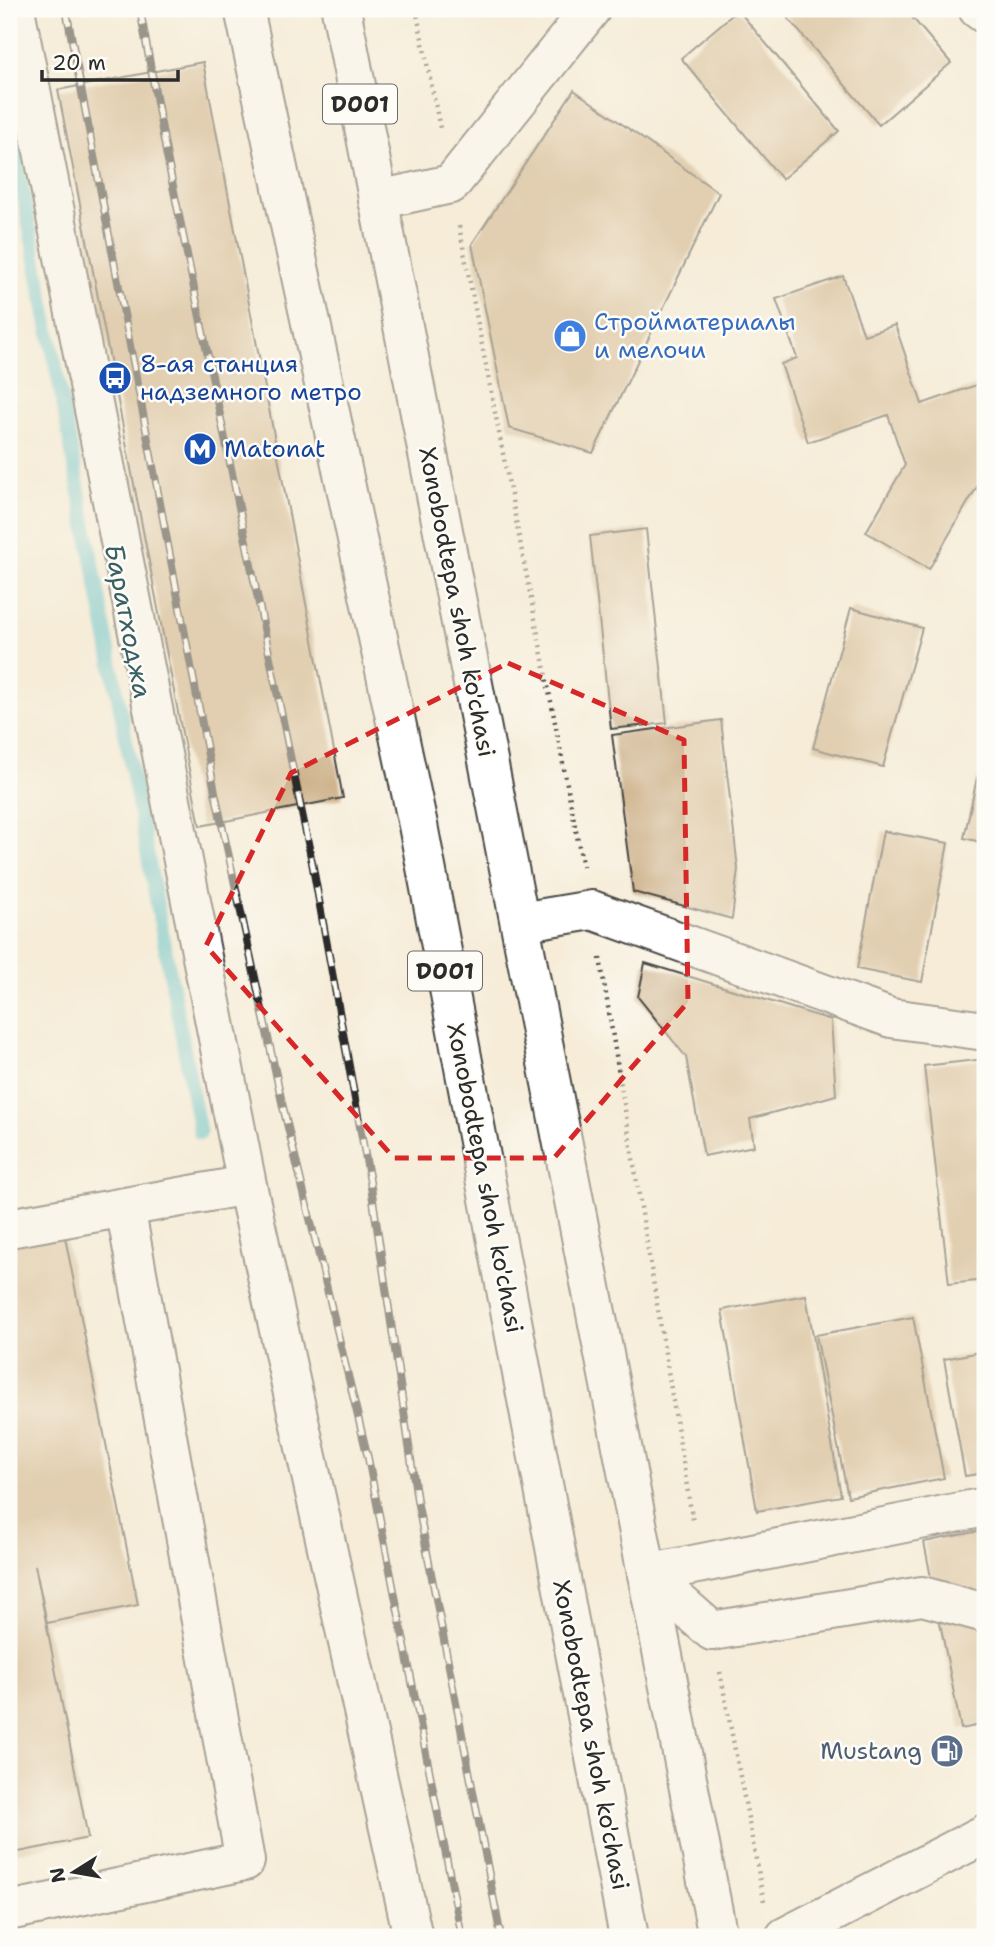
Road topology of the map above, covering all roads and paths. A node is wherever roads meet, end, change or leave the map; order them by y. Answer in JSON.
{"nodes":[{"id":1,"x":15,"y":9,"type":"edge"},
{"id":2,"x":244,"y":9,"type":"edge"},
{"id":3,"x":341,"y":9,"type":"edge"},
{"id":4,"x":416,"y":9,"type":"edge"},
{"id":5,"x":591,"y":9,"type":"edge"},
{"id":6,"x":978,"y":9,"type":"edge"},
{"id":7,"x":985,"y":13,"type":"edge"},
{"id":8,"x":451,"y":184,"type":"junction"},
{"id":9,"x":379,"y":200,"type":"junction"},
{"id":10,"x":592,"y":910,"type":"junction"},
{"id":11,"x":520,"y":922,"type":"junction"},
{"id":12,"x":985,"y":1031,"type":"edge"},
{"id":13,"x":234,"y":1187,"type":"junction"},
{"id":14,"x":125,"y":1207,"type":"junction"},
{"id":15,"x":9,"y":1228,"type":"edge"},
{"id":16,"x":985,"y":1507,"type":"edge"},
{"id":17,"x":699,"y":1563,"type":"junction"},
{"id":18,"x":647,"y":1574,"type":"junction"},
{"id":19,"x":985,"y":1613,"type":"edge"},
{"id":20,"x":712,"y":1631,"type":"junction"},
{"id":21,"x":985,"y":1834,"type":"edge"},
{"id":22,"x":9,"y":1910,"type":"edge"},
{"id":23,"x":775,"y":1924,"type":"edge"},
{"id":24,"x":413,"y":1937,"type":"edge"},
{"id":25,"x":629,"y":1937,"type":"edge"},
{"id":26,"x":718,"y":1937,"type":"edge"}],
"edges":[{"from":1,"to":13,"type":"main road"},
{"from":2,"to":25,"type":"main road","name":"Xonobodtepa shoh ko'chasi","number":"D001"},
{"from":3,"to":9,"type":"main road","name":"Xonobodtepa shoh ko'chasi","number":"D001"},
{"from":4,"to":8,"type":"path"},
{"from":5,"to":8,"type":"main road"},
{"from":6,"to":7,"type":"main road"},
{"from":8,"to":9,"type":"main road"},
{"from":8,"to":10,"type":"path"},
{"from":9,"to":11,"type":"main road","name":"Xonobodtepa shoh ko'chasi","number":"D001"},
{"from":10,"to":11,"type":"main road"},
{"from":10,"to":12,"type":"main road"},
{"from":10,"to":17,"type":"path"},
{"from":11,"to":18,"type":"main road","name":"Xonobodtepa shoh ko'chasi","number":"D001"},
{"from":13,"to":14,"type":"main road"},
{"from":13,"to":24,"type":"main road"},
{"from":14,"to":15,"type":"main road"},
{"from":14,"to":22,"type":"main road"},
{"from":16,"to":17,"type":"main road"},
{"from":17,"to":18,"type":"main road"},
{"from":18,"to":20,"type":"main road"},
{"from":18,"to":26,"type":"main road","name":"Xonobodtepa shoh ko'chasi","number":"D001"},
{"from":19,"to":20,"type":"main road"},
{"from":20,"to":23,"type":"path"},
{"from":21,"to":23,"type":"main road"}]}
